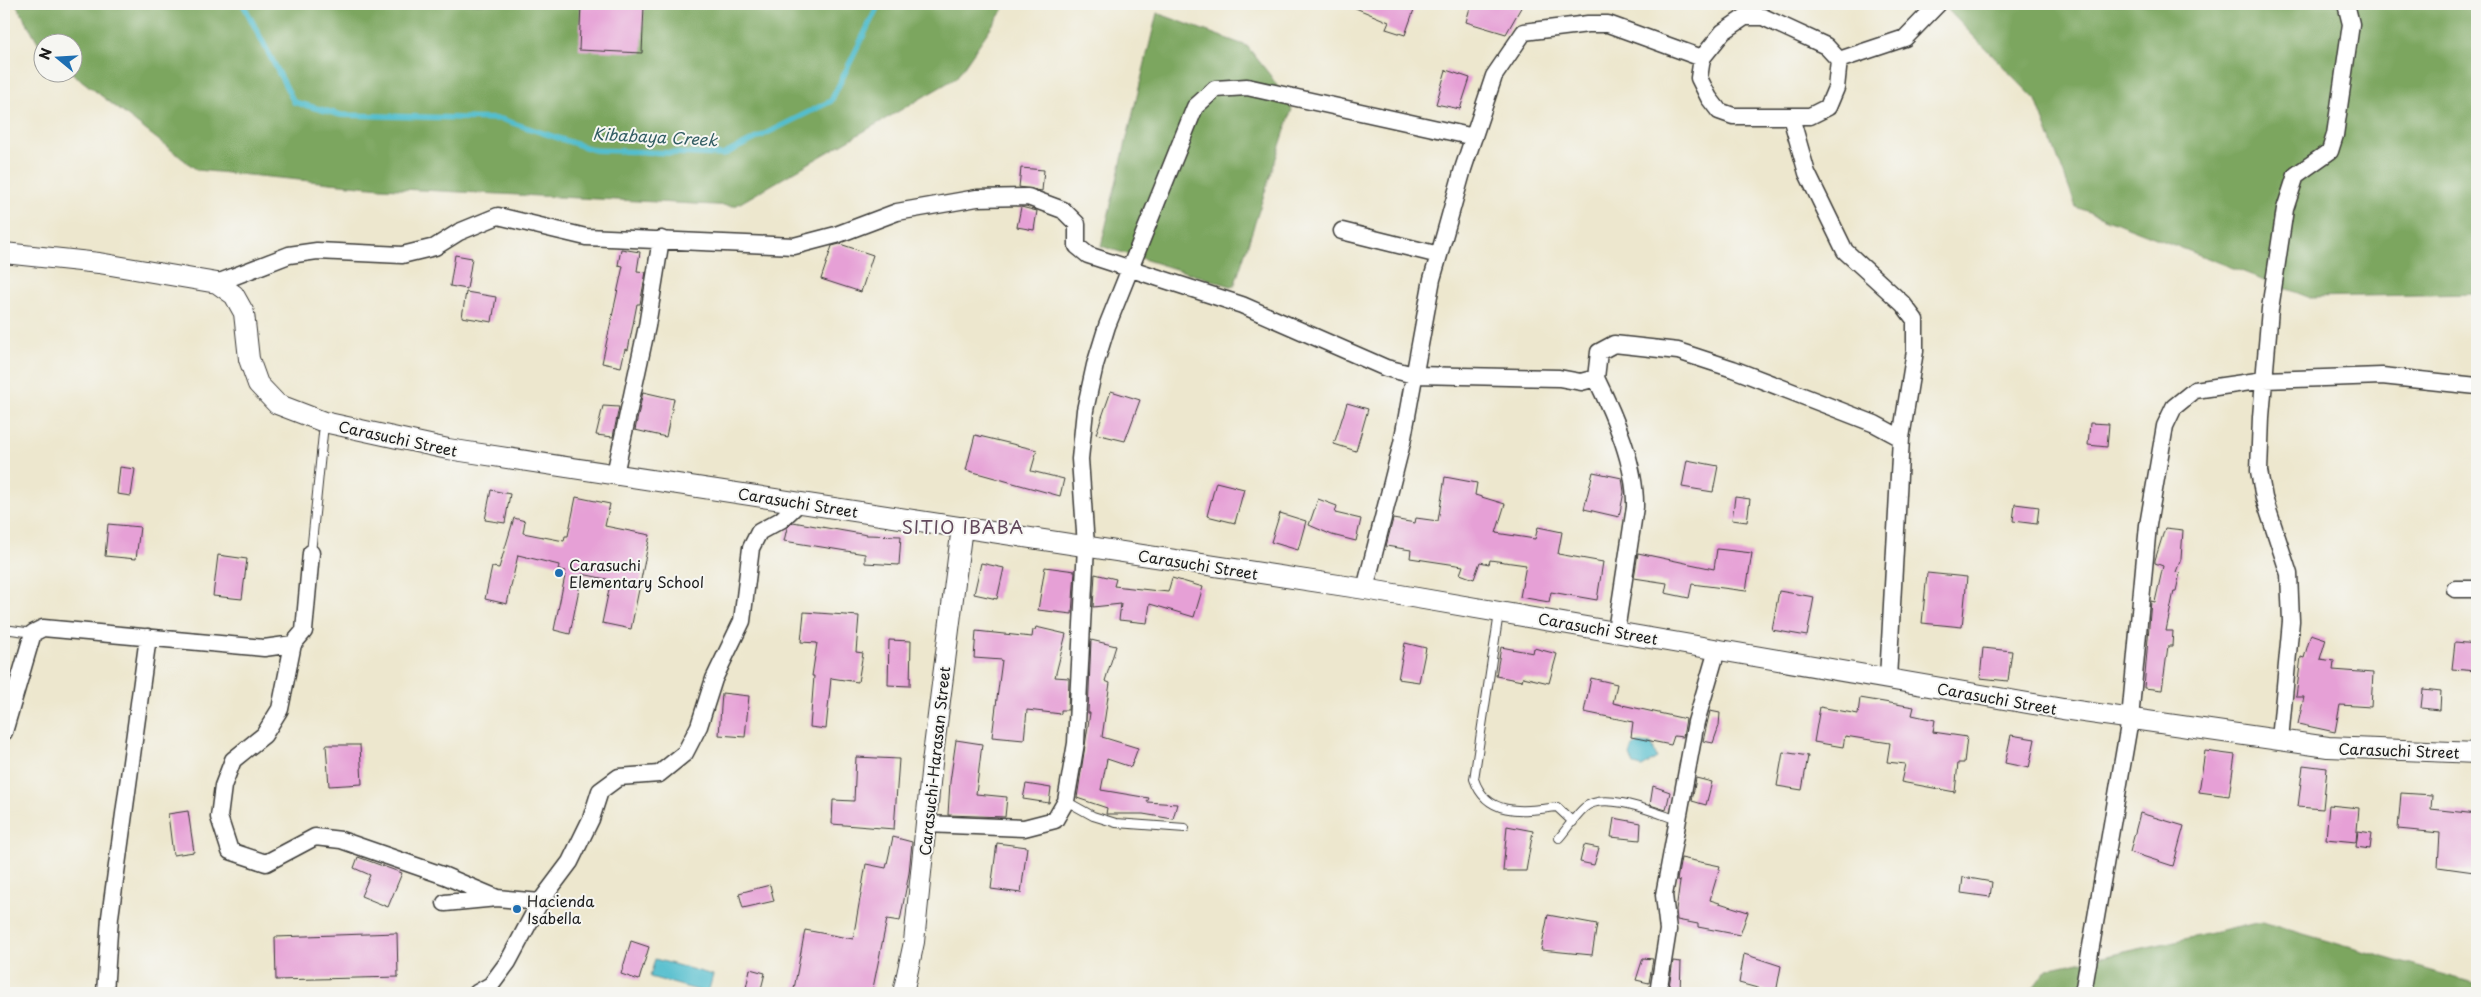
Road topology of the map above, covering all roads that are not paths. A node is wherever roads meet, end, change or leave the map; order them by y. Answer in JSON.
{"nodes":[{"id":1,"x":1938,"y":4,"type":"edge"},
{"id":2,"x":2346,"y":4,"type":"edge"},
{"id":3,"x":1702,"y":58,"type":"junction"},
{"id":4,"x":1839,"y":60,"type":"junction"},
{"id":5,"x":1791,"y":117,"type":"junction"},
{"id":6,"x":1474,"y":137,"type":"junction"},
{"id":7,"x":1342,"y":231,"type":"dead end"},
{"id":8,"x":661,"y":239,"type":"junction"},
{"id":9,"x":4,"y":253,"type":"edge"},
{"id":10,"x":1439,"y":255,"type":"junction"},
{"id":11,"x":1128,"y":269,"type":"junction"},
{"id":12,"x":217,"y":283,"type":"junction"},
{"id":13,"x":1414,"y":375,"type":"junction"},
{"id":14,"x":1596,"y":378,"type":"junction"},
{"id":15,"x":2264,"y":380,"type":"junction"},
{"id":16,"x":2477,"y":386,"type":"edge"},
{"id":17,"x":324,"y":422,"type":"junction"},
{"id":18,"x":1901,"y":438,"type":"junction"},
{"id":19,"x":615,"y":474,"type":"junction"},
{"id":20,"x":799,"y":503,"type":"junction"},
{"id":21,"x":962,"y":527,"type":"junction"},
{"id":22,"x":1086,"y":546,"type":"junction"},
{"id":23,"x":311,"y":554,"type":"joint"},
{"id":24,"x":1365,"y":589,"type":"junction"},
{"id":25,"x":2455,"y":589,"type":"dead end"},
{"id":26,"x":2477,"y":589,"type":"edge"},
{"id":27,"x":1499,"y":611,"type":"junction"},
{"id":28,"x":4,"y":629,"type":"edge"},
{"id":29,"x":1616,"y":631,"type":"junction"},
{"id":30,"x":33,"y":633,"type":"junction"},
{"id":31,"x":148,"y":637,"type":"junction"},
{"id":32,"x":293,"y":644,"type":"junction"},
{"id":33,"x":1717,"y":650,"type":"junction"},
{"id":34,"x":1888,"y":679,"type":"junction"},
{"id":35,"x":2130,"y":719,"type":"junction"},
{"id":36,"x":4,"y":732,"type":"edge"},
{"id":37,"x":2280,"y":740,"type":"junction"},
{"id":38,"x":2477,"y":753,"type":"edge"},
{"id":39,"x":1066,"y":801,"type":"junction"},
{"id":40,"x":1678,"y":820,"type":"junction"},
{"id":41,"x":1573,"y":822,"type":"junction"},
{"id":42,"x":926,"y":824,"type":"junction"},
{"id":43,"x":1185,"y":828,"type":"dead end"},
{"id":44,"x":1559,"y":838,"type":"dead end"},
{"id":45,"x":497,"y":898,"type":"junction"},
{"id":46,"x":540,"y":902,"type":"junction"},
{"id":47,"x":445,"y":903,"type":"dead end"},
{"id":48,"x":105,"y":993,"type":"edge"},
{"id":49,"x":477,"y":993,"type":"edge"},
{"id":50,"x":903,"y":993,"type":"edge"},
{"id":51,"x":1658,"y":993,"type":"edge"},
{"id":52,"x":2082,"y":993,"type":"edge"}],
"edges":[{"from":1,"to":4,"type":"street"},
{"from":2,"to":15,"type":"street"},
{"from":3,"to":4,"type":"street"},
{"from":3,"to":5,"type":"street"},
{"from":3,"to":6,"type":"street"},
{"from":4,"to":5,"type":"street"},
{"from":5,"to":18,"type":"street"},
{"from":6,"to":10,"type":"street"},
{"from":6,"to":11,"type":"street"},
{"from":7,"to":10,"type":"street"},
{"from":8,"to":11,"type":"street"},
{"from":8,"to":12,"type":"street"},
{"from":8,"to":19,"type":"street"},
{"from":9,"to":12,"type":"street","name":"Carasuchi Street"},
{"from":10,"to":13,"type":"street"},
{"from":11,"to":13,"type":"street"},
{"from":11,"to":22,"type":"street"},
{"from":12,"to":17,"type":"street","name":"Carasuchi Street"},
{"from":13,"to":14,"type":"street"},
{"from":13,"to":24,"type":"street"},
{"from":14,"to":18,"type":"street"},
{"from":14,"to":29,"type":"street"},
{"from":15,"to":16,"type":"street"},
{"from":15,"to":35,"type":"street"},
{"from":15,"to":37,"type":"street"},
{"from":17,"to":19,"type":"street","name":"Carasuchi Street"},
{"from":17,"to":23,"type":"lane"},
{"from":18,"to":34,"type":"street"},
{"from":19,"to":20,"type":"street","name":"Carasuchi Street"},
{"from":20,"to":21,"type":"street","name":"Carasuchi Street"},
{"from":20,"to":46,"type":"street"},
{"from":21,"to":22,"type":"street","name":"Carasuchi Street"},
{"from":21,"to":42,"type":"street","name":"Carasuchi-Harasan Street"},
{"from":22,"to":24,"type":"street","name":"Carasuchi Street"},
{"from":22,"to":39,"type":"street"},
{"from":23,"to":32,"type":"street"},
{"from":24,"to":27,"type":"street","name":"Carasuchi Street"},
{"from":25,"to":26,"type":"street"},
{"from":27,"to":29,"type":"street","name":"Carasuchi Street"},
{"from":27,"to":41,"type":"lane"},
{"from":28,"to":30,"type":"lane"},
{"from":29,"to":33,"type":"street","name":"Carasuchi Street"},
{"from":30,"to":31,"type":"street"},
{"from":30,"to":36,"type":"street"},
{"from":31,"to":32,"type":"street"},
{"from":31,"to":48,"type":"street"},
{"from":32,"to":45,"type":"street"},
{"from":33,"to":34,"type":"street","name":"Carasuchi Street"},
{"from":33,"to":40,"type":"street"},
{"from":34,"to":35,"type":"street","name":"Carasuchi Street"},
{"from":35,"to":37,"type":"street","name":"Carasuchi Street"},
{"from":35,"to":52,"type":"street"},
{"from":37,"to":38,"type":"street","name":"Carasuchi Street"},
{"from":39,"to":42,"type":"street"},
{"from":39,"to":43,"type":"lane"},
{"from":40,"to":41,"type":"lane"},
{"from":40,"to":51,"type":"street"},
{"from":41,"to":44,"type":"lane"},
{"from":42,"to":50,"type":"street","name":"Carasuchi-Harasan Street"},
{"from":45,"to":46,"type":"street"},
{"from":45,"to":47,"type":"street"},
{"from":46,"to":49,"type":"street"}]}
